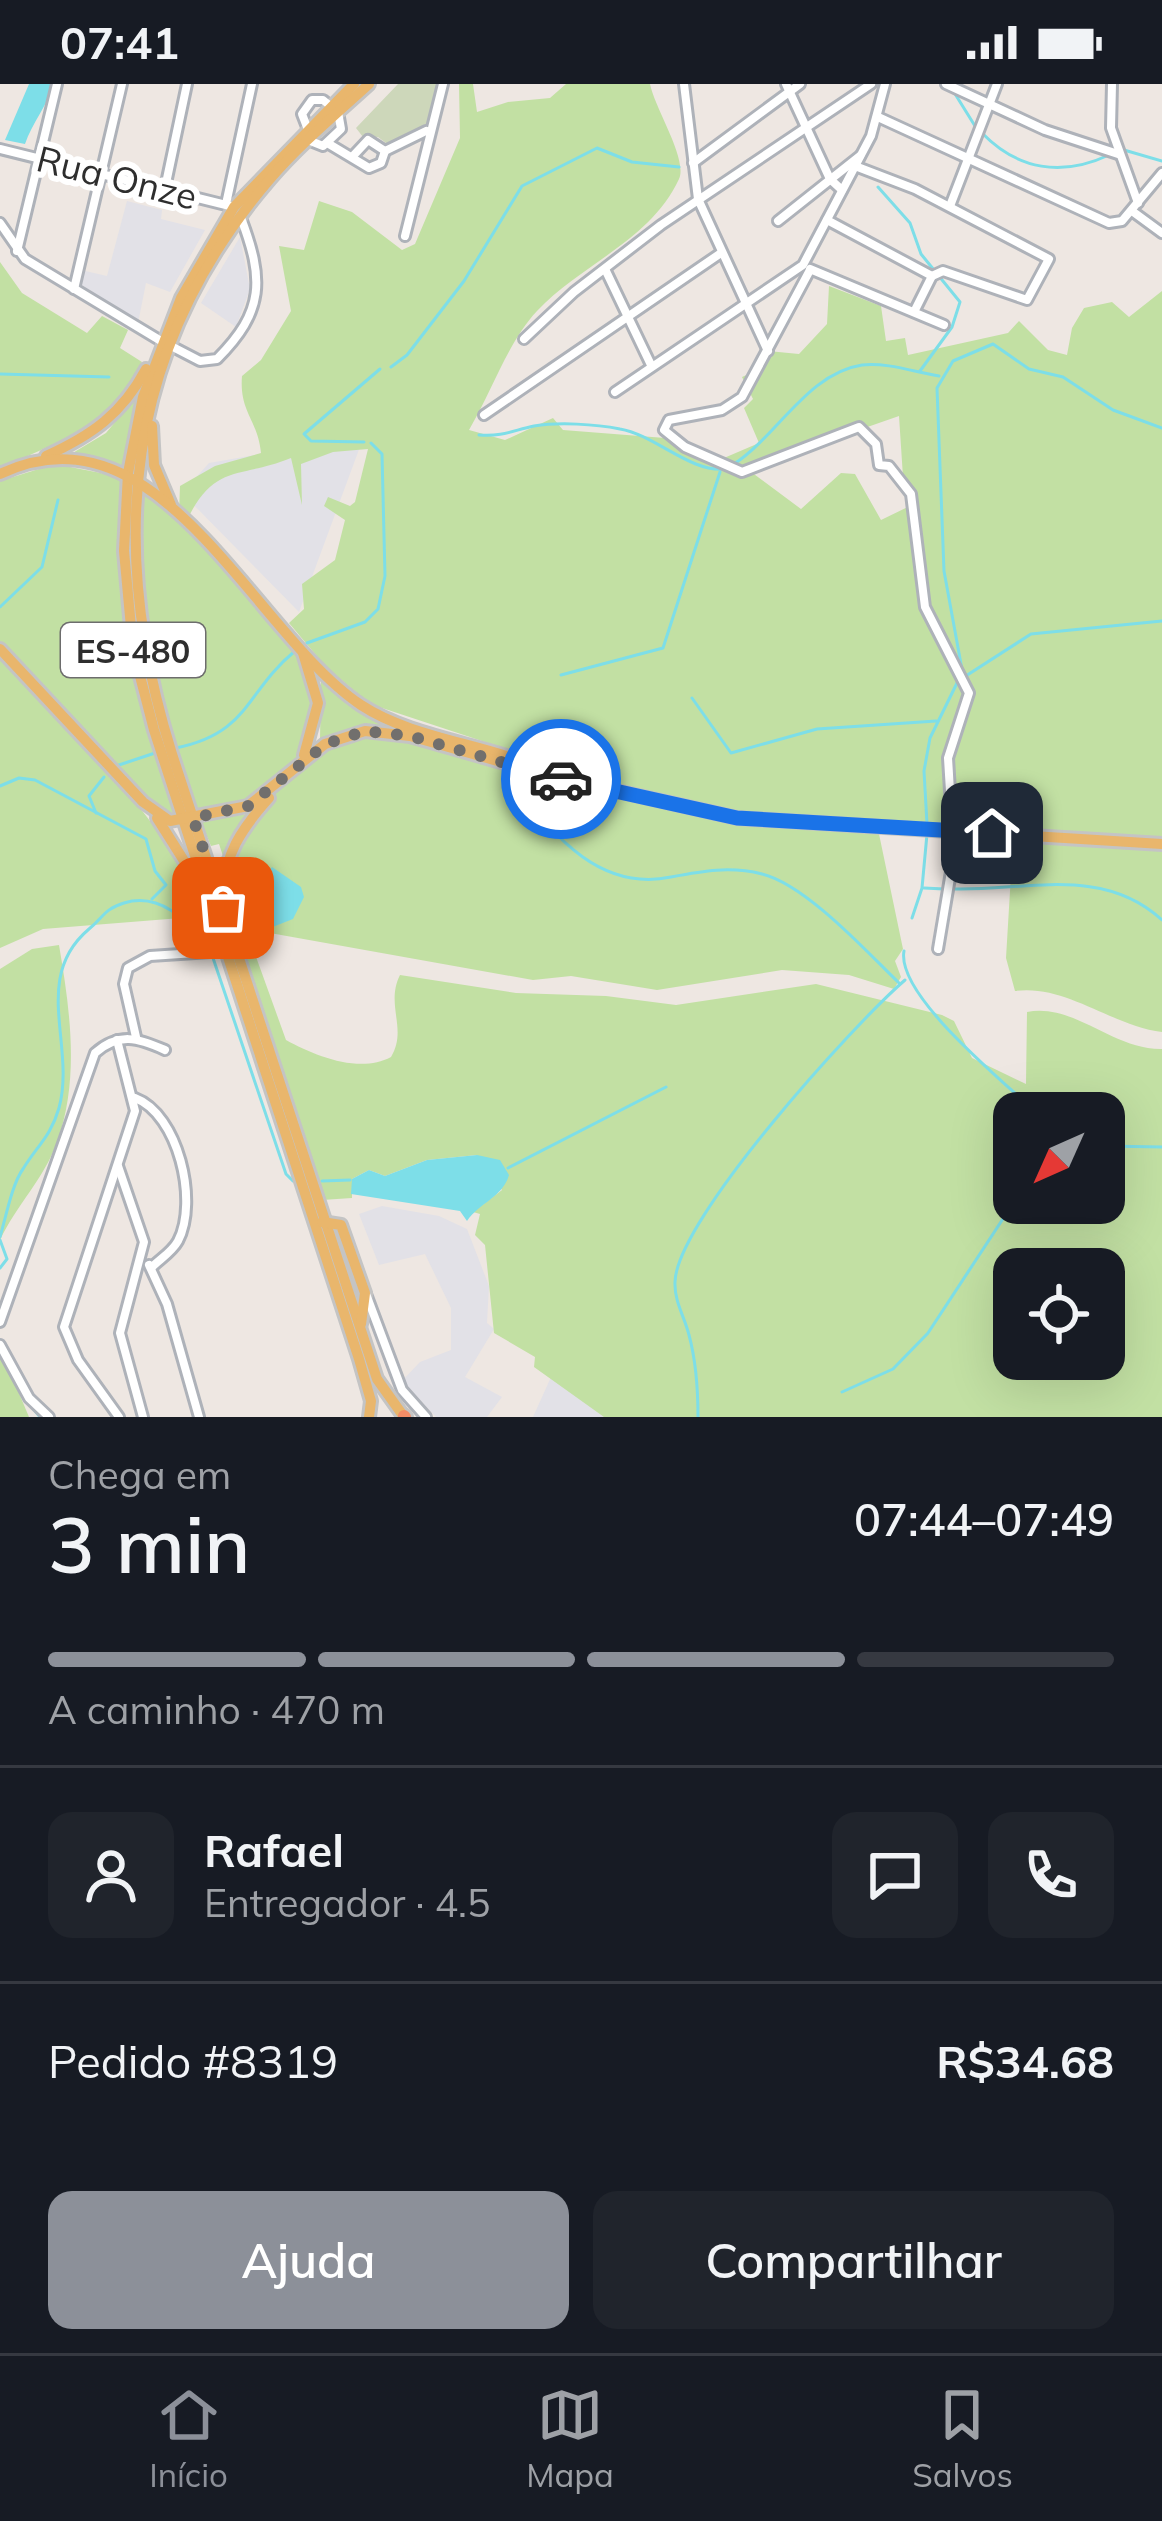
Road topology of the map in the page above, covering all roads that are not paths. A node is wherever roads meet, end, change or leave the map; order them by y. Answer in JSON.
{"nodes":[{"id":1,"x":57,"y":84,"type":"edge"},
{"id":2,"x":122,"y":84,"type":"edge"},
{"id":3,"x":188,"y":84,"type":"edge"},
{"id":4,"x":263,"y":84,"type":"edge"},
{"id":5,"x":354,"y":84,"type":"edge"},
{"id":6,"x":369,"y":84,"type":"edge"},
{"id":7,"x":442,"y":84,"type":"edge"},
{"id":8,"x":800,"y":84,"type":"edge"},
{"id":9,"x":871,"y":84,"type":"edge"},
{"id":10,"x":885,"y":84,"type":"edge"},
{"id":11,"x":946,"y":84,"type":"edge"},
{"id":12,"x":997,"y":84,"type":"edge"},
{"id":13,"x":1112,"y":84,"type":"edge"},
{"id":14,"x":687,"y":86,"type":"edge"},
{"id":15,"x":788,"y":88,"type":"edge"},
{"id":16,"x":251,"y":89,"type":"edge"},
{"id":17,"x":989,"y":103,"type":"junction"},
{"id":18,"x":335,"y":108,"type":"junction"},
{"id":19,"x":878,"y":117,"type":"junction"},
{"id":20,"x":806,"y":126,"type":"junction"},
{"id":21,"x":427,"y":131,"type":"junction"},
{"id":22,"x":307,"y":133,"type":"junction"},
{"id":23,"x":329,"y":144,"type":"junction"},
{"id":24,"x":0,"y":149,"type":"edge"},
{"id":25,"x":385,"y":151,"type":"junction"},
{"id":26,"x":1118,"y":154,"type":"junction"},
{"id":27,"x":861,"y":155,"type":"junction"},
{"id":28,"x":353,"y":156,"type":"junction"},
{"id":29,"x":40,"y":157,"type":"junction"},
{"id":30,"x":965,"y":158,"type":"junction"},
{"id":31,"x":693,"y":163,"type":"junction"},
{"id":32,"x":855,"y":166,"type":"junction"},
{"id":33,"x":101,"y":172,"type":"junction"},
{"id":34,"x":1162,"y":173,"type":"edge"},
{"id":35,"x":830,"y":178,"type":"junction"},
{"id":36,"x":165,"y":188,"type":"junction"},
{"id":37,"x":842,"y":190,"type":"junction"},
{"id":38,"x":698,"y":199,"type":"junction"},
{"id":39,"x":950,"y":206,"type":"junction"},
{"id":40,"x":1135,"y":208,"type":"junction"},
{"id":41,"x":234,"y":209,"type":"junction"},
{"id":42,"x":827,"y":220,"type":"junction"},
{"id":43,"x":778,"y":221,"type":"dead end"},
{"id":44,"x":0,"y":223,"type":"edge"},
{"id":45,"x":1162,"y":233,"type":"edge"},
{"id":46,"x":404,"y":236,"type":"dead end"},
{"id":47,"x":17,"y":251,"type":"junction"},
{"id":48,"x":722,"y":253,"type":"junction"},
{"id":49,"x":807,"y":267,"type":"junction"},
{"id":50,"x":605,"y":269,"type":"junction"},
{"id":51,"x":932,"y":276,"type":"junction"},
{"id":52,"x":74,"y":290,"type":"junction"},
{"id":53,"x":743,"y":306,"type":"junction"},
{"id":54,"x":914,"y":312,"type":"junction"},
{"id":55,"x":629,"y":316,"type":"junction"},
{"id":56,"x":944,"y":325,"type":"dead end"},
{"id":57,"x":524,"y":339,"type":"dead end"},
{"id":58,"x":163,"y":344,"type":"junction"},
{"id":59,"x":768,"y":351,"type":"junction"},
{"id":60,"x":651,"y":364,"type":"junction"},
{"id":61,"x":615,"y":392,"type":"dead end"},
{"id":62,"x":154,"y":401,"type":"junction"},
{"id":63,"x":484,"y":415,"type":"dead end"},
{"id":64,"x":37,"y":460,"type":"junction"},
{"id":65,"x":0,"y":474,"type":"edge"},
{"id":66,"x":133,"y":477,"type":"junction"},
{"id":67,"x":184,"y":522,"type":"junction"},
{"id":68,"x":281,"y":624,"type":"junction"},
{"id":69,"x":0,"y":650,"type":"edge"},
{"id":70,"x":286,"y":780,"type":"junction"},
{"id":71,"x":574,"y":782,"type":"junction"},
{"id":72,"x":143,"y":802,"type":"junction"},
{"id":73,"x":189,"y":819,"type":"junction"},
{"id":74,"x":952,"y":824,"type":"dead end"},
{"id":75,"x":956,"y":842,"type":"dead end"},
{"id":76,"x":1162,"y":844,"type":"edge"},
{"id":77,"x":221,"y":918,"type":"junction"},
{"id":78,"x":938,"y":949,"type":"dead end"},
{"id":79,"x":226,"y":951,"type":"junction"},
{"id":80,"x":136,"y":1037,"type":"junction"},
{"id":81,"x":117,"y":1040,"type":"junction"},
{"id":82,"x":165,"y":1050,"type":"dead end"},
{"id":83,"x":135,"y":1098,"type":"junction"},
{"id":84,"x":118,"y":1164,"type":"junction"},
{"id":85,"x":321,"y":1223,"type":"junction"},
{"id":86,"x":140,"y":1257,"type":"junction"},
{"id":87,"x":151,"y":1268,"type":"junction"},
{"id":88,"x":365,"y":1293,"type":"junction"},
{"id":89,"x":0,"y":1322,"type":"edge"},
{"id":90,"x":360,"y":1328,"type":"junction"},
{"id":91,"x":0,"y":1345,"type":"edge"},
{"id":92,"x":49,"y":1417,"type":"edge"},
{"id":93,"x":119,"y":1417,"type":"edge"},
{"id":94,"x":143,"y":1417,"type":"edge"},
{"id":95,"x":199,"y":1417,"type":"edge"},
{"id":96,"x":372,"y":1417,"type":"edge"},
{"id":97,"x":404,"y":1417,"type":"edge"},
{"id":98,"x":426,"y":1417,"type":"edge"}],
"edges":[{"from":1,"to":29,"type":"street"},
{"from":2,"to":33,"type":"street"},
{"from":3,"to":36,"type":"street"},
{"from":4,"to":16,"type":"street"},
{"from":5,"to":18,"type":"main road","number":"ES-480"},
{"from":6,"to":18,"type":"main road","number":"ES-480"},
{"from":7,"to":21,"type":"street"},
{"from":8,"to":15,"type":"street"},
{"from":9,"to":20,"type":"street"},
{"from":10,"to":19,"type":"street"},
{"from":11,"to":17,"type":"street"},
{"from":12,"to":17,"type":"street"},
{"from":13,"to":26,"type":"street"},
{"from":14,"to":31,"type":"street"},
{"from":15,"to":20,"type":"street"},
{"from":15,"to":31,"type":"street"},
{"from":16,"to":41,"type":"street"},
{"from":17,"to":26,"type":"street"},
{"from":17,"to":30,"type":"street"},
{"from":18,"to":22,"type":"main road","number":"ES-480"},
{"from":18,"to":22,"type":"street"},
{"from":18,"to":23,"type":"street"},
{"from":19,"to":27,"type":"street"},
{"from":19,"to":30,"type":"street"},
{"from":20,"to":35,"type":"street"},
{"from":20,"to":38,"type":"street"},
{"from":21,"to":25,"type":"street"},
{"from":21,"to":46,"type":"street"},
{"from":22,"to":23,"type":"street"},
{"from":22,"to":41,"type":"main road","number":"ES-480"},
{"from":23,"to":28,"type":"street"},
{"from":24,"to":29,"type":"street","name":"Rua Onze"},
{"from":25,"to":28,"type":"street"},
{"from":25,"to":28,"type":"street"},
{"from":26,"to":40,"type":"street"},
{"from":27,"to":32,"type":"street"},
{"from":27,"to":35,"type":"street"},
{"from":29,"to":33,"type":"street","name":"Rua Onze"},
{"from":29,"to":47,"type":"street"},
{"from":30,"to":39,"type":"street"},
{"from":30,"to":40,"type":"street"},
{"from":31,"to":38,"type":"street"},
{"from":32,"to":37,"type":"street"},
{"from":32,"to":39,"type":"street"},
{"from":33,"to":36,"type":"street","name":"Rua Onze"},
{"from":33,"to":52,"type":"street"},
{"from":34,"to":40,"type":"street"},
{"from":35,"to":37,"type":"street"},
{"from":35,"to":43,"type":"street"},
{"from":36,"to":41,"type":"street","name":"Rua Onze"},
{"from":37,"to":42,"type":"street"},
{"from":38,"to":48,"type":"street"},
{"from":38,"to":50,"type":"street"},
{"from":39,"to":51,"type":"street"},
{"from":40,"to":45,"type":"street"},
{"from":41,"to":58,"type":"main road","number":"ES-480"},
{"from":41,"to":58,"type":"street"},
{"from":42,"to":49,"type":"street"},
{"from":42,"to":51,"type":"street"},
{"from":44,"to":47,"type":"street"},
{"from":47,"to":52,"type":"street"},
{"from":48,"to":53,"type":"street"},
{"from":48,"to":55,"type":"street"},
{"from":49,"to":53,"type":"street"},
{"from":49,"to":54,"type":"street"},
{"from":49,"to":59,"type":"street"},
{"from":50,"to":55,"type":"street"},
{"from":50,"to":57,"type":"street"},
{"from":51,"to":54,"type":"street"},
{"from":52,"to":58,"type":"street"},
{"from":53,"to":59,"type":"street"},
{"from":53,"to":60,"type":"street"},
{"from":54,"to":56,"type":"street"},
{"from":55,"to":60,"type":"street"},
{"from":55,"to":63,"type":"street"},
{"from":58,"to":62,"type":"main road","number":"ES-480"},
{"from":58,"to":64,"type":"main road"},
{"from":58,"to":66,"type":"main road","number":"ES-480"},
{"from":59,"to":74,"type":"street"},
{"from":60,"to":61,"type":"street"},
{"from":62,"to":66,"type":"main road","number":"ES-480"},
{"from":62,"to":67,"type":"main road"},
{"from":64,"to":65,"type":"main road"},
{"from":64,"to":66,"type":"main road"},
{"from":66,"to":67,"type":"main road"},
{"from":66,"to":73,"type":"main road","number":"ES-480"},
{"from":67,"to":68,"type":"main road"},
{"from":68,"to":70,"type":"main road"},
{"from":68,"to":71,"type":"main road"},
{"from":69,"to":72,"type":"main road"},
{"from":70,"to":71,"type":"main road"},
{"from":70,"to":73,"type":"main road"},
{"from":70,"to":77,"type":"main road"},
{"from":71,"to":76,"type":"main road"},
{"from":72,"to":73,"type":"main road"},
{"from":72,"to":77,"type":"main road"},
{"from":73,"to":77,"type":"main road","number":"ES-480"},
{"from":75,"to":78,"type":"street"},
{"from":77,"to":79,"type":"main road","number":"ES-480"},
{"from":77,"to":85,"type":"main road","number":"ES-480"},
{"from":79,"to":80,"type":"street"},
{"from":79,"to":85,"type":"main road","number":"ES-480"},
{"from":80,"to":81,"type":"street"},
{"from":80,"to":82,"type":"street"},
{"from":81,"to":83,"type":"street"},
{"from":81,"to":89,"type":"street"},
{"from":83,"to":84,"type":"street"},
{"from":83,"to":87,"type":"street"},
{"from":84,"to":86,"type":"street"},
{"from":84,"to":93,"type":"street"},
{"from":85,"to":88,"type":"main road"},
{"from":85,"to":90,"type":"main road","number":"ES-480"},
{"from":85,"to":96,"type":"main road","number":"ES-480"},
{"from":86,"to":87,"type":"street"},
{"from":86,"to":94,"type":"street"},
{"from":87,"to":95,"type":"street"},
{"from":88,"to":90,"type":"main road"},
{"from":88,"to":98,"type":"street"},
{"from":90,"to":97,"type":"main road","number":"ES-480"},
{"from":91,"to":92,"type":"street"},
{"from":96,"to":97,"type":"main road"}]}
